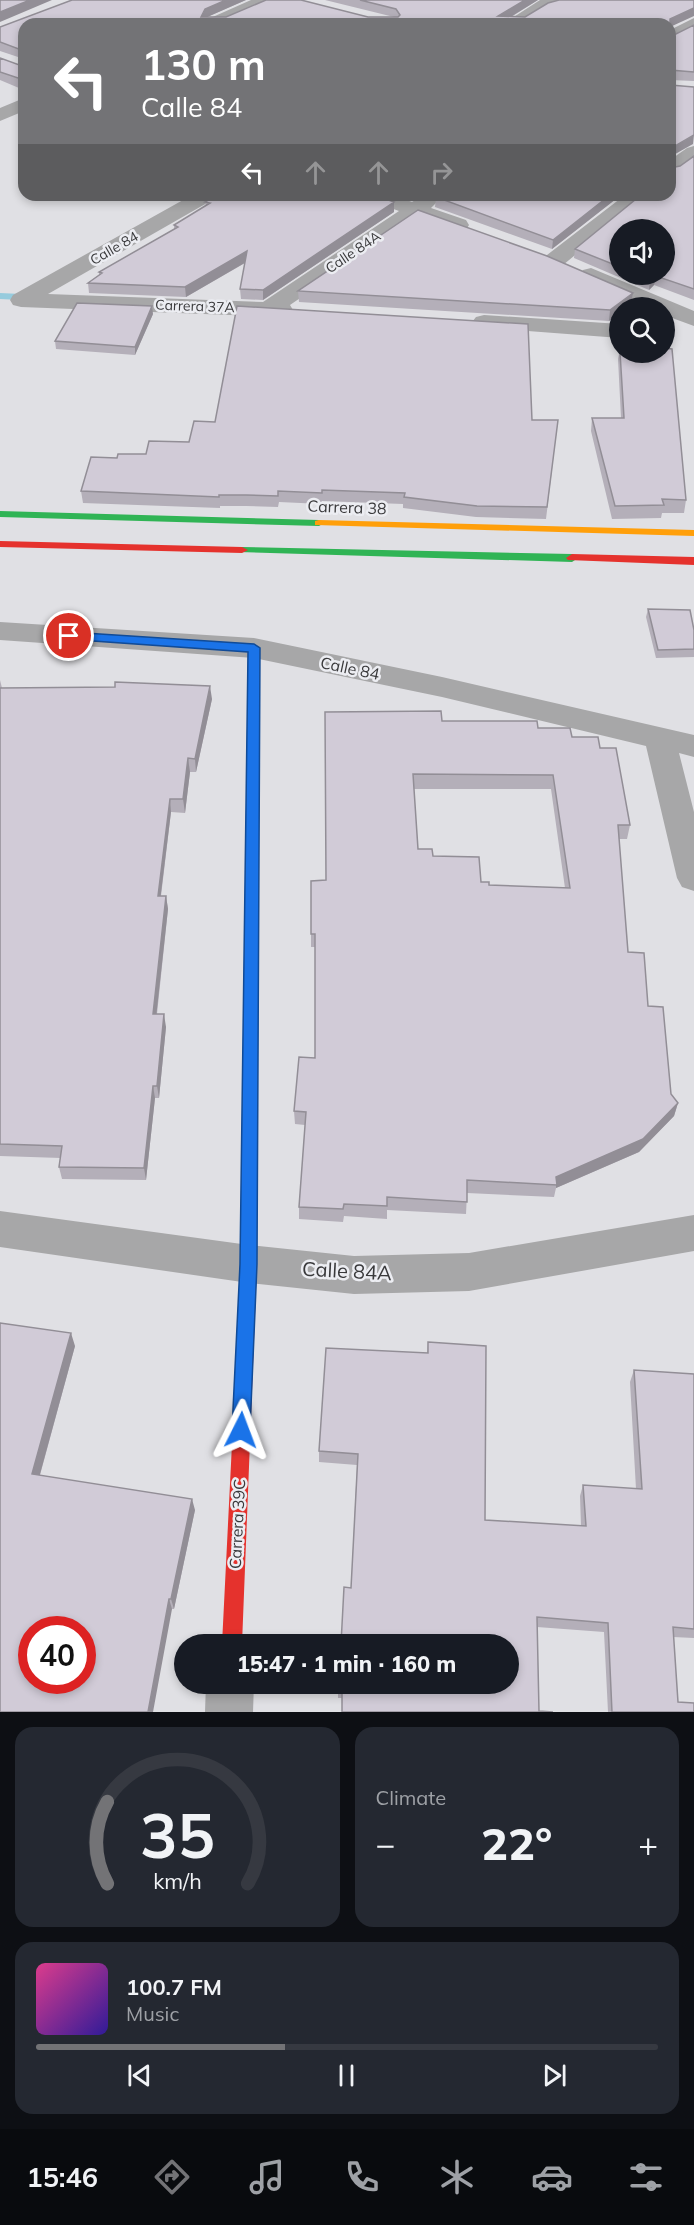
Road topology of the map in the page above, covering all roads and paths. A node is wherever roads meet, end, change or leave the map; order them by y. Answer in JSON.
{"nodes":[{"id":1,"x":266,"y":0,"type":"edge"},
{"id":2,"x":520,"y":0,"type":"edge"},
{"id":3,"x":547,"y":3,"type":"edge"},
{"id":4,"x":226,"y":18,"type":"edge"},
{"id":5,"x":522,"y":18,"type":"edge"},
{"id":6,"x":694,"y":23,"type":"edge"},
{"id":7,"x":676,"y":34,"type":"edge"},
{"id":8,"x":18,"y":107,"type":"edge"},
{"id":9,"x":0,"y":115,"type":"edge"},
{"id":10,"x":694,"y":152,"type":"edge"},
{"id":11,"x":676,"y":166,"type":"edge"},
{"id":12,"x":196,"y":201,"type":"edge"},
{"id":13,"x":390,"y":201,"type":"edge"},
{"id":14,"x":428,"y":201,"type":"edge"},
{"id":15,"x":630,"y":201,"type":"edge"},
{"id":16,"x":415,"y":210,"type":"junction"},
{"id":17,"x":480,"y":233,"type":"edge"},
{"id":18,"x":533,"y":252,"type":"edge"},
{"id":19,"x":555,"y":260,"type":"junction"},
{"id":20,"x":21,"y":300,"type":"joint"},
{"id":21,"x":269,"y":309,"type":"junction"},
{"id":22,"x":304,"y":311,"type":"edge"},
{"id":23,"x":694,"y":319,"type":"edge"},
{"id":24,"x":468,"y":321,"type":"edge"},
{"id":25,"x":694,"y":328,"type":"edge"},
{"id":26,"x":609,"y":330,"type":"edge"},
{"id":27,"x":675,"y":331,"type":"edge"},
{"id":28,"x":0,"y":514,"type":"edge"},
{"id":29,"x":694,"y":533,"type":"edge"},
{"id":30,"x":0,"y":544,"type":"edge"},
{"id":31,"x":694,"y":561,"type":"edge"},
{"id":32,"x":0,"y":631,"type":"edge"},
{"id":33,"x":254,"y":648,"type":"junction"},
{"id":34,"x":660,"y":739,"type":"junction"},
{"id":35,"x":694,"y":746,"type":"edge"},
{"id":36,"x":694,"y":878,"type":"edge"},
{"id":37,"x":0,"y":1229,"type":"edge"},
{"id":38,"x":694,"y":1233,"type":"edge"},
{"id":39,"x":249,"y":1264,"type":"junction"},
{"id":40,"x":232,"y":1634,"type":"edge"},
{"id":41,"x":230,"y":1694,"type":"edge"},
{"id":42,"x":229,"y":1712,"type":"edge"}],
"edges":[{"from":1,"to":4,"type":"street"},
{"from":2,"to":3,"type":"street"},
{"from":3,"to":5,"type":"street"},
{"from":6,"to":7,"type":"street"},
{"from":8,"to":9,"type":"street"},
{"from":10,"to":11,"type":"street"},
{"from":12,"to":20,"type":"street","name":"Calle 84"},
{"from":13,"to":16,"type":"street"},
{"from":14,"to":16,"type":"street","name":"Calle 84A"},
{"from":15,"to":19,"type":"street"},
{"from":16,"to":17,"type":"street"},
{"from":16,"to":21,"type":"street","name":"Calle 84A"},
{"from":18,"to":19,"type":"street"},
{"from":19,"to":23,"type":"street"},
{"from":20,"to":21,"type":"street","name":"Carrera 37A"},
{"from":21,"to":22,"type":"street","name":"Carrera 37A"},
{"from":24,"to":26,"type":"street"},
{"from":25,"to":27,"type":"street"},
{"from":28,"to":29,"type":"main road","name":"Carrera 38"},
{"from":30,"to":31,"type":"main road"},
{"from":32,"to":33,"type":"street","name":"Calle 84"},
{"from":33,"to":34,"type":"street","name":"Calle 84"},
{"from":33,"to":39,"type":"main road","name":"Carrera 39C"},
{"from":34,"to":35,"type":"street","name":"Calle 84"},
{"from":34,"to":36,"type":"street"},
{"from":37,"to":39,"type":"street","name":"Calle 84A"},
{"from":38,"to":39,"type":"street","name":"Calle 84A"},
{"from":39,"to":40,"type":"main road","name":"Carrera 39C"},
{"from":41,"to":42,"type":"street"}]}
